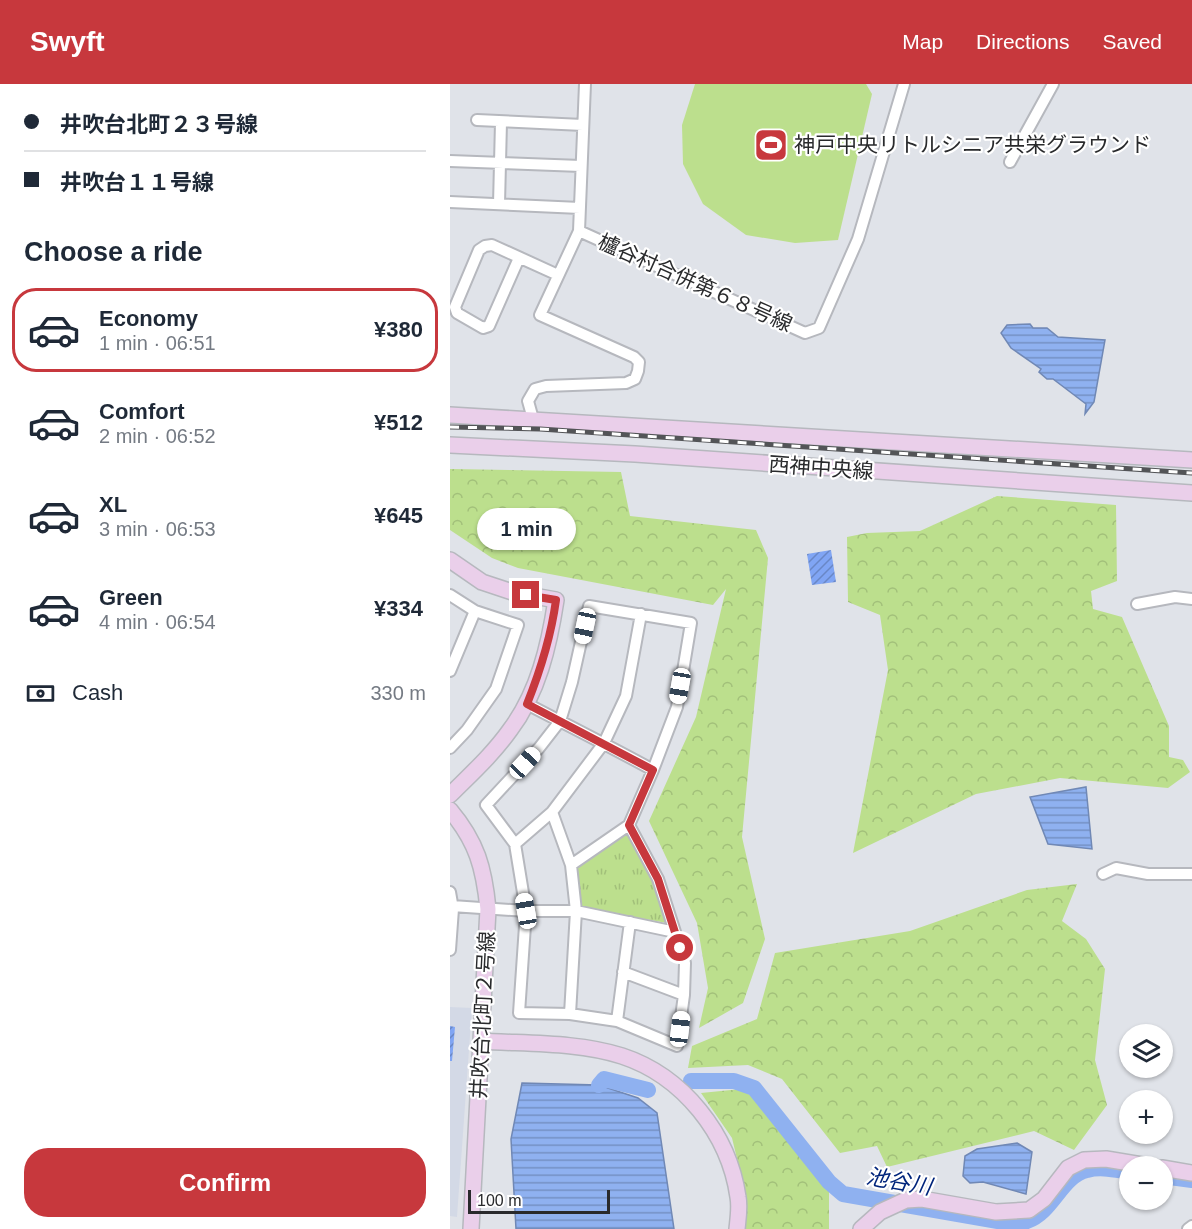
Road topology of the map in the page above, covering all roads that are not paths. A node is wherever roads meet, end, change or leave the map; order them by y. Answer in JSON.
{"nodes":[{"id":1,"x":585,"y":84,"type":"edge"},
{"id":2,"x":904,"y":84,"type":"edge"},
{"id":3,"x":1053,"y":84,"type":"edge"},
{"id":4,"x":477,"y":120,"type":"dead end"},
{"id":5,"x":501,"y":122,"type":"junction"},
{"id":6,"x":583,"y":125,"type":"junction"},
{"id":7,"x":450,"y":161,"type":"edge"},
{"id":8,"x":501,"y":162,"type":"junction"},
{"id":9,"x":1010,"y":162,"type":"dead end"},
{"id":10,"x":581,"y":166,"type":"junction"},
{"id":11,"x":450,"y":202,"type":"edge"},
{"id":12,"x":499,"y":204,"type":"junction"},
{"id":13,"x":580,"y":208,"type":"junction"},
{"id":14,"x":579,"y":231,"type":"junction"},
{"id":15,"x":519,"y":258,"type":"junction"},
{"id":16,"x":558,"y":275,"type":"junction"},
{"id":17,"x":450,"y":415,"type":"edge"},
{"id":18,"x":533,"y":419,"type":"junction"},
{"id":19,"x":450,"y":444,"type":"edge"},
{"id":20,"x":993,"y":447,"type":"junction"},
{"id":21,"x":1192,"y":452,"type":"edge"},
{"id":22,"x":1192,"y":460,"type":"edge"},
{"id":23,"x":992,"y":480,"type":"junction"},
{"id":24,"x":1192,"y":493,"type":"edge"},
{"id":25,"x":1192,"y":500,"type":"edge"},
{"id":26,"x":450,"y":560,"type":"edge"},
{"id":27,"x":450,"y":596,"type":"edge"},
{"id":28,"x":1192,"y":599,"type":"edge"},
{"id":29,"x":1137,"y":604,"type":"dead end"},
{"id":30,"x":475,"y":611,"type":"junction"},
{"id":31,"x":641,"y":614,"type":"junction"},
{"id":32,"x":450,"y":671,"type":"edge"},
{"id":33,"x":527,"y":704,"type":"junction"},
{"id":34,"x":560,"y":721,"type":"junction"},
{"id":35,"x":604,"y":743,"type":"junction"},
{"id":36,"x":450,"y":748,"type":"edge"},
{"id":37,"x":653,"y":770,"type":"junction"},
{"id":38,"x":450,"y":795,"type":"edge"},
{"id":39,"x":450,"y":810,"type":"edge"},
{"id":40,"x":552,"y":812,"type":"junction"},
{"id":41,"x":629,"y":825,"type":"junction"},
{"id":42,"x":514,"y":844,"type":"junction"},
{"id":43,"x":571,"y":865,"type":"junction"},
{"id":44,"x":1102,"y":874,"type":"dead end"},
{"id":45,"x":1192,"y":874,"type":"edge"},
{"id":46,"x":450,"y":892,"type":"edge"},
{"id":47,"x":453,"y":906,"type":"junction"},
{"id":48,"x":488,"y":909,"type":"junction"},
{"id":49,"x":526,"y":911,"type":"junction"},
{"id":50,"x":576,"y":911,"type":"junction"},
{"id":51,"x":630,"y":922,"type":"junction"},
{"id":52,"x":675,"y":932,"type":"junction"},
{"id":53,"x":450,"y":950,"type":"edge"},
{"id":54,"x":624,"y":972,"type":"junction"},
{"id":55,"x":684,"y":995,"type":"junction"},
{"id":56,"x":570,"y":1014,"type":"junction"},
{"id":57,"x":617,"y":1021,"type":"junction"},
{"id":58,"x":481,"y":1041,"type":"junction"},
{"id":59,"x":1119,"y":1161,"type":"edge"},
{"id":60,"x":1173,"y":1170,"type":"edge"},
{"id":61,"x":1192,"y":1173,"type":"edge"},
{"id":62,"x":1192,"y":1226,"type":"edge"},
{"id":63,"x":471,"y":1229,"type":"edge"},
{"id":64,"x":737,"y":1229,"type":"edge"},
{"id":65,"x":861,"y":1229,"type":"edge"},
{"id":66,"x":1188,"y":1229,"type":"edge"}],
"edges":[{"from":1,"to":6,"type":"street"},
{"from":2,"to":14,"type":"street","name":"櫨谷村合併第６８号線"},
{"from":3,"to":9,"type":"street"},
{"from":4,"to":5,"type":"street"},
{"from":5,"to":6,"type":"street"},
{"from":5,"to":8,"type":"street"},
{"from":6,"to":10,"type":"street"},
{"from":7,"to":8,"type":"street"},
{"from":8,"to":10,"type":"street"},
{"from":8,"to":12,"type":"street"},
{"from":10,"to":13,"type":"street"},
{"from":11,"to":12,"type":"street"},
{"from":12,"to":13,"type":"street"},
{"from":13,"to":14,"type":"street"},
{"from":14,"to":16,"type":"street","name":"櫨谷村合併第６８号線"},
{"from":15,"to":15,"type":"street"},
{"from":15,"to":16,"type":"street"},
{"from":16,"to":18,"type":"street","name":"櫨谷村合併第６８号線"},
{"from":17,"to":18,"type":"street","name":"西神中央線"},
{"from":18,"to":20,"type":"street","name":"西神中央線"},
{"from":19,"to":23,"type":"street","name":"西神中央線"},
{"from":20,"to":21,"type":"street"},
{"from":20,"to":22,"type":"street","name":"西神中央線"},
{"from":23,"to":24,"type":"street","name":"西神中央線"},
{"from":23,"to":25,"type":"street"},
{"from":26,"to":33,"type":"street"},
{"from":27,"to":30,"type":"street"},
{"from":28,"to":29,"type":"street"},
{"from":30,"to":32,"type":"street"},
{"from":30,"to":36,"type":"street"},
{"from":31,"to":34,"type":"street"},
{"from":31,"to":35,"type":"street"},
{"from":31,"to":37,"type":"street"},
{"from":33,"to":34,"type":"street"},
{"from":33,"to":38,"type":"street"},
{"from":34,"to":35,"type":"street"},
{"from":34,"to":42,"type":"street"},
{"from":35,"to":37,"type":"street"},
{"from":35,"to":40,"type":"street"},
{"from":37,"to":41,"type":"street"},
{"from":39,"to":48,"type":"street","name":"井吹台北町２号線"},
{"from":40,"to":42,"type":"street"},
{"from":40,"to":43,"type":"street"},
{"from":41,"to":43,"type":"street"},
{"from":41,"to":52,"type":"street"},
{"from":42,"to":49,"type":"street"},
{"from":43,"to":50,"type":"street"},
{"from":44,"to":45,"type":"street"},
{"from":46,"to":47,"type":"street"},
{"from":47,"to":48,"type":"street"},
{"from":47,"to":53,"type":"street"},
{"from":48,"to":49,"type":"street"},
{"from":48,"to":58,"type":"street","name":"井吹台北町２号線"},
{"from":49,"to":50,"type":"street"},
{"from":49,"to":56,"type":"street"},
{"from":50,"to":51,"type":"street"},
{"from":50,"to":56,"type":"street"},
{"from":51,"to":52,"type":"street"},
{"from":51,"to":54,"type":"street"},
{"from":52,"to":55,"type":"street"},
{"from":54,"to":55,"type":"street"},
{"from":54,"to":57,"type":"street"},
{"from":55,"to":57,"type":"street"},
{"from":56,"to":57,"type":"street"},
{"from":58,"to":63,"type":"street","name":"井吹台北町２号線"},
{"from":58,"to":64,"type":"street"},
{"from":59,"to":65,"type":"street"},
{"from":60,"to":61,"type":"street"},
{"from":62,"to":66,"type":"street"}]}
